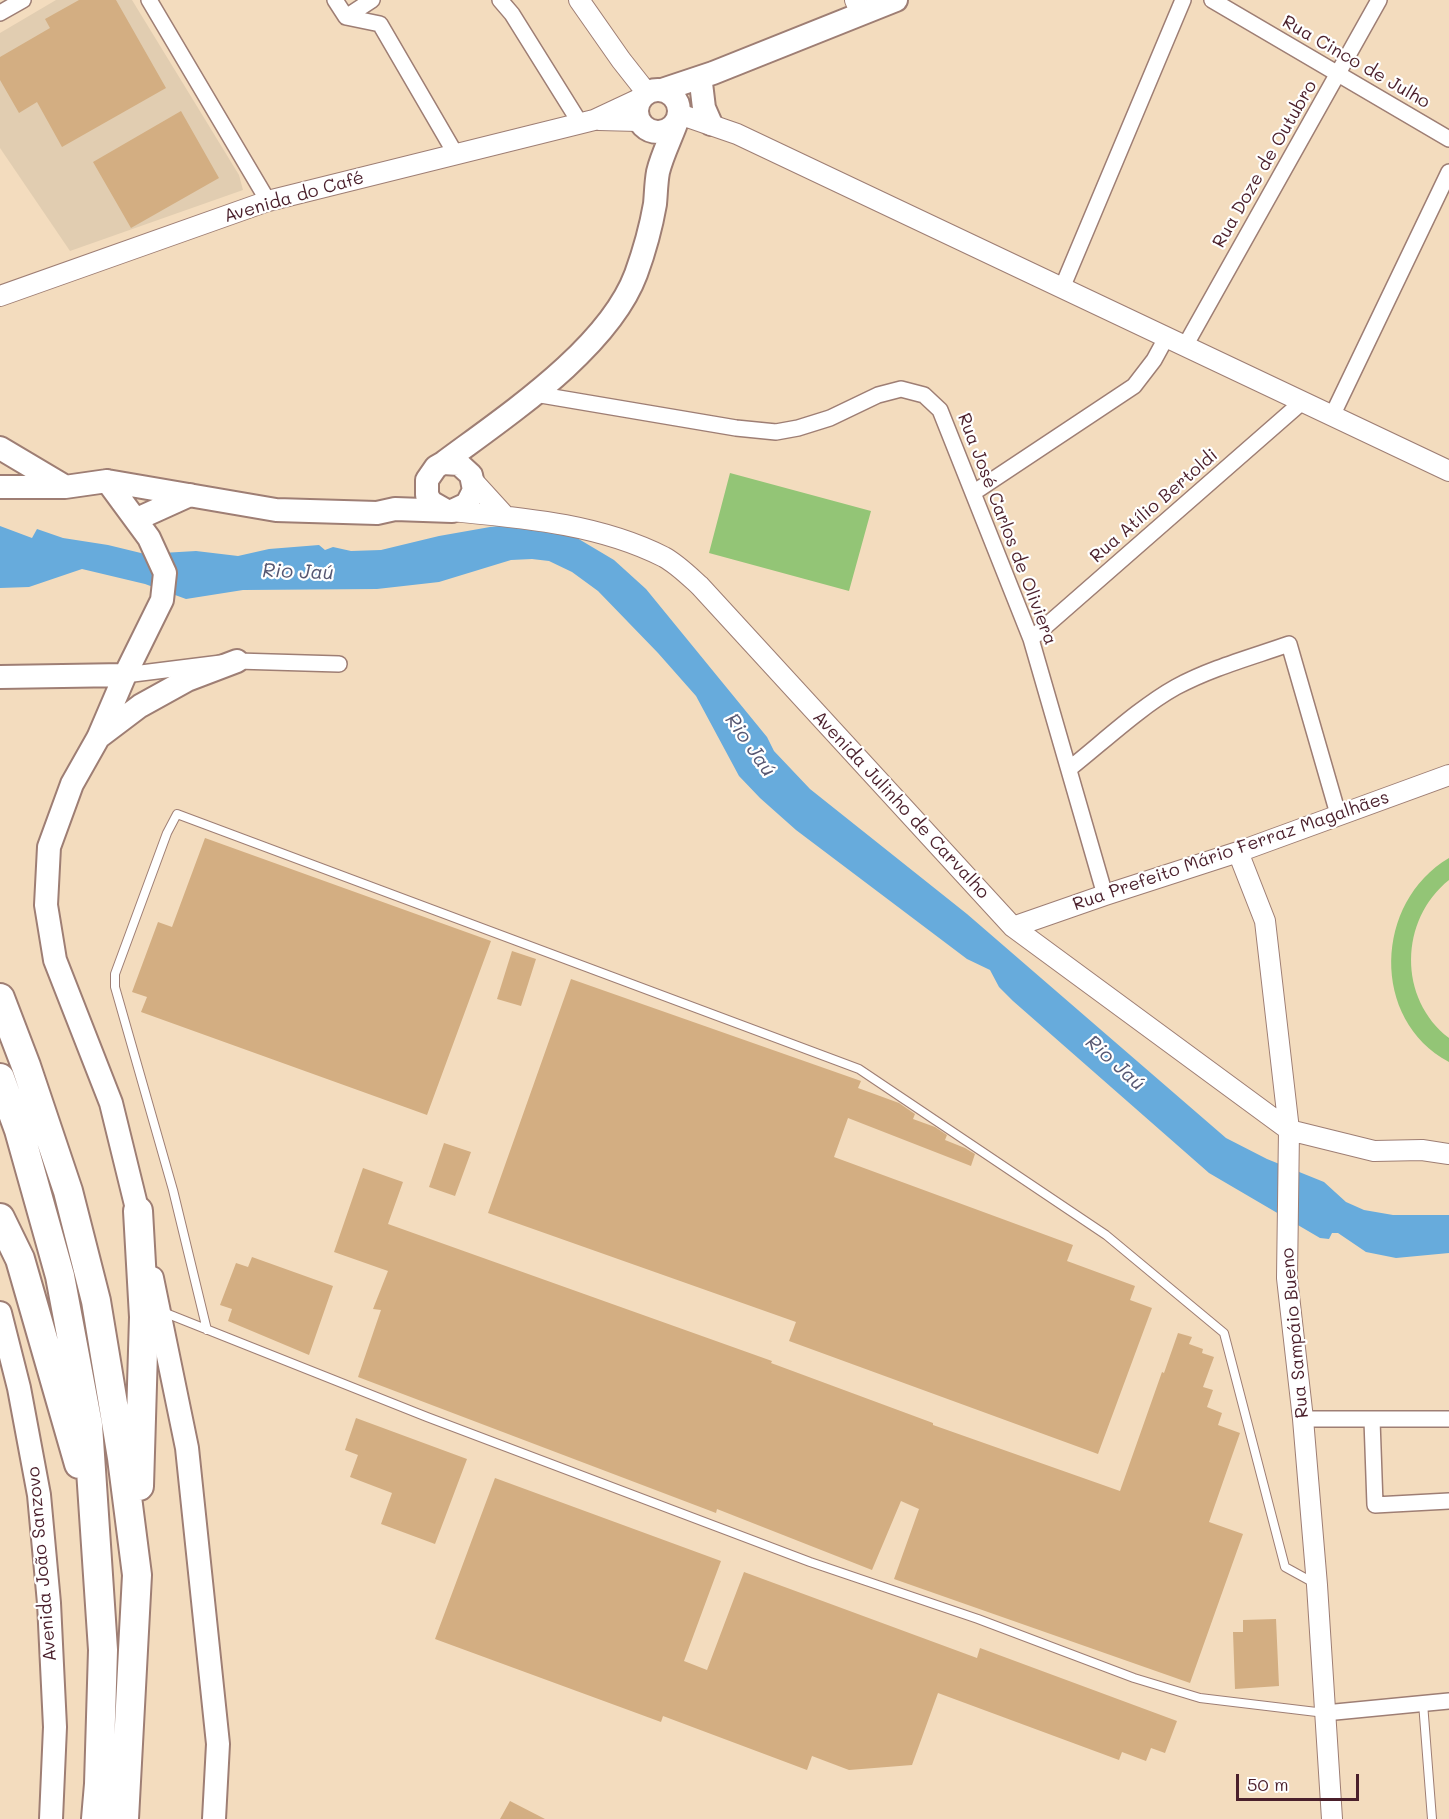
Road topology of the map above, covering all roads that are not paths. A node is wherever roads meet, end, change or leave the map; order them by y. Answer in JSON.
{"nodes":[{"id":1,"x":23,"y":0,"type":"edge"},
{"id":2,"x":149,"y":0,"type":"edge"},
{"id":3,"x":336,"y":0,"type":"edge"},
{"id":4,"x":372,"y":0,"type":"edge"},
{"id":5,"x":500,"y":0,"type":"edge"},
{"id":6,"x":579,"y":0,"type":"edge"},
{"id":7,"x":896,"y":0,"type":"edge"},
{"id":8,"x":1183,"y":0,"type":"edge"},
{"id":9,"x":1212,"y":0,"type":"edge"},
{"id":10,"x":1379,"y":0,"type":"edge"},
{"id":11,"x":858,"y":7,"type":"edge"},
{"id":12,"x":0,"y":14,"type":"edge"},
{"id":13,"x":346,"y":17,"type":"junction"},
{"id":14,"x":1339,"y":74,"type":"junction"},
{"id":15,"x":707,"y":78,"type":"junction"},
{"id":16,"x":663,"y":102,"type":"junction"},
{"id":17,"x":587,"y":121,"type":"junction"},
{"id":18,"x":711,"y":124,"type":"junction"},
{"id":19,"x":644,"y":126,"type":"junction"},
{"id":20,"x":1449,"y":139,"type":"edge"},
{"id":21,"x":455,"y":153,"type":"junction"},
{"id":22,"x":658,"y":170,"type":"junction"},
{"id":23,"x":1449,"y":172,"type":"edge"},
{"id":24,"x":268,"y":201,"type":"junction"},
{"id":25,"x":1062,"y":288,"type":"junction"},
{"id":26,"x":0,"y":296,"type":"edge"},
{"id":27,"x":1166,"y":338,"type":"junction"},
{"id":28,"x":1185,"y":346,"type":"junction"},
{"id":29,"x":536,"y":394,"type":"junction"},
{"id":30,"x":1302,"y":402,"type":"junction"},
{"id":31,"x":1332,"y":416,"type":"junction"},
{"id":32,"x":491,"y":427,"type":"junction"},
{"id":33,"x":0,"y":448,"type":"edge"},
{"id":34,"x":1447,"y":466,"type":"edge"},
{"id":35,"x":436,"y":470,"type":"junction"},
{"id":36,"x":472,"y":478,"type":"junction"},
{"id":37,"x":107,"y":480,"type":"junction"},
{"id":38,"x":0,"y":487,"type":"edge"},
{"id":39,"x":65,"y":487,"type":"junction"},
{"id":40,"x":973,"y":493,"type":"junction"},
{"id":41,"x":190,"y":495,"type":"junction"},
{"id":42,"x":449,"y":510,"type":"junction"},
{"id":43,"x":386,"y":511,"type":"junction"},
{"id":44,"x":505,"y":516,"type":"junction"},
{"id":45,"x":137,"y":519,"type":"junction"},
{"id":46,"x":1031,"y":639,"type":"junction"},
{"id":47,"x":237,"y":661,"type":"junction"},
{"id":48,"x":339,"y":664,"type":"dead end"},
{"id":49,"x":129,"y":665,"type":"junction"},
{"id":50,"x":0,"y":677,"type":"edge"},
{"id":51,"x":98,"y":738,"type":"junction"},
{"id":52,"x":1070,"y":769,"type":"junction"},
{"id":53,"x":1449,"y":775,"type":"edge"},
{"id":54,"x":1338,"y":814,"type":"junction"},
{"id":55,"x":1238,"y":852,"type":"junction"},
{"id":56,"x":1105,"y":895,"type":"junction"},
{"id":57,"x":1014,"y":927,"type":"junction"},
{"id":58,"x":0,"y":998,"type":"edge"},
{"id":59,"x":0,"y":1078,"type":"edge"},
{"id":60,"x":1289,"y":1130,"type":"junction"},
{"id":61,"x":1449,"y":1154,"type":"edge"},
{"id":62,"x":138,"y":1211,"type":"junction"},
{"id":63,"x":0,"y":1218,"type":"edge"},
{"id":64,"x":159,"y":1311,"type":"junction"},
{"id":65,"x":0,"y":1313,"type":"edge"},
{"id":66,"x":207,"y":1330,"type":"junction"},
{"id":67,"x":1303,"y":1419,"type":"junction"},
{"id":68,"x":1449,"y":1419,"type":"edge"},
{"id":69,"x":1372,"y":1420,"type":"junction"},
{"id":70,"x":1449,"y":1501,"type":"edge"},
{"id":71,"x":96,"y":1526,"type":"junction"},
{"id":72,"x":137,"y":1575,"type":"junction"},
{"id":73,"x":1317,"y":1585,"type":"junction"},
{"id":74,"x":1449,"y":1701,"type":"edge"},
{"id":75,"x":1423,"y":1703,"type":"junction"},
{"id":76,"x":1326,"y":1713,"type":"junction"},
{"id":77,"x":51,"y":1819,"type":"edge"},
{"id":78,"x":96,"y":1819,"type":"edge"},
{"id":79,"x":124,"y":1819,"type":"edge"},
{"id":80,"x":214,"y":1819,"type":"edge"},
{"id":81,"x":1332,"y":1819,"type":"edge"},
{"id":82,"x":1432,"y":1819,"type":"edge"}],
"edges":[{"from":1,"to":12,"type":"street"},
{"from":2,"to":24,"type":"street"},
{"from":3,"to":13,"type":"street"},
{"from":4,"to":13,"type":"street"},
{"from":5,"to":17,"type":"street"},
{"from":6,"to":16,"type":"street"},
{"from":7,"to":11,"type":"main road","name":"Avenida do Café"},
{"from":8,"to":25,"type":"street"},
{"from":9,"to":14,"type":"street","name":"Rua Cinco de Julho"},
{"from":10,"to":14,"type":"street","name":"Rua Doze de Outubro"},
{"from":11,"to":15,"type":"main road","name":"Avenida do Café"},
{"from":13,"to":21,"type":"street"},
{"from":14,"to":20,"type":"street","name":"Rua Cinco de Julho"},
{"from":14,"to":28,"type":"street","name":"Rua Doze de Outubro"},
{"from":15,"to":16,"type":"main road","name":"Avenida do Café"},
{"from":15,"to":18,"type":"main road"},
{"from":16,"to":17,"type":"street","name":"Avenida do Café"},
{"from":16,"to":18,"type":"street"},
{"from":16,"to":19,"type":"main road"},
{"from":16,"to":19,"type":"main road"},
{"from":16,"to":22,"type":"main road"},
{"from":17,"to":19,"type":"street","name":"Avenida do Café"},
{"from":17,"to":21,"type":"street","name":"Avenida do Café"},
{"from":18,"to":25,"type":"street"},
{"from":19,"to":22,"type":"main road"},
{"from":21,"to":24,"type":"street","name":"Avenida do Café"},
{"from":22,"to":29,"type":"main road"},
{"from":23,"to":31,"type":"street"},
{"from":24,"to":26,"type":"street","name":"Avenida do Café"},
{"from":25,"to":27,"type":"street"},
{"from":27,"to":28,"type":"street"},
{"from":27,"to":40,"type":"street"},
{"from":28,"to":30,"type":"street"},
{"from":29,"to":32,"type":"main road"},
{"from":29,"to":40,"type":"street","name":"Rua José Carlos de Oliviera"},
{"from":30,"to":31,"type":"street"},
{"from":30,"to":46,"type":"street","name":"Rua Atílio Bertoldi"},
{"from":31,"to":34,"type":"street"},
{"from":32,"to":35,"type":"main road"},
{"from":32,"to":36,"type":"main road"},
{"from":33,"to":39,"type":"main road"},
{"from":35,"to":36,"type":"main road"},
{"from":35,"to":42,"type":"main road"},
{"from":35,"to":43,"type":"main road"},
{"from":36,"to":42,"type":"main road"},
{"from":36,"to":44,"type":"street"},
{"from":37,"to":39,"type":"main road","name":"Avenida Julinho de Carvalho"},
{"from":37,"to":41,"type":"main road","name":"Avenida Julinho de Carvalho"},
{"from":37,"to":45,"type":"main road"},
{"from":38,"to":39,"type":"main road","name":"Avenida Julinho de Carvalho"},
{"from":40,"to":46,"type":"street","name":"Rua José Carlos de Oliviera"},
{"from":41,"to":43,"type":"main road","name":"Avenida Julinho de Carvalho"},
{"from":41,"to":45,"type":"main road"},
{"from":42,"to":43,"type":"main road","name":"Avenida Julinho de Carvalho"},
{"from":42,"to":44,"type":"street","name":"Avenida Julinho de Carvalho"},
{"from":44,"to":57,"type":"street","name":"Avenida Julinho de Carvalho"},
{"from":45,"to":49,"type":"main road"},
{"from":46,"to":52,"type":"street","name":"Rua José Carlos de Oliviera"},
{"from":47,"to":48,"type":"street"},
{"from":47,"to":49,"type":"street"},
{"from":47,"to":51,"type":"main road"},
{"from":49,"to":50,"type":"main road"},
{"from":49,"to":51,"type":"main road"},
{"from":51,"to":62,"type":"main road"},
{"from":52,"to":54,"type":"street"},
{"from":52,"to":56,"type":"street","name":"Rua José Carlos de Oliviera"},
{"from":53,"to":54,"type":"street","name":"Rua Prefeito Mário Ferraz Magalhães"},
{"from":54,"to":55,"type":"street","name":"Rua Prefeito Mário Ferraz Magalhães"},
{"from":55,"to":56,"type":"street","name":"Rua Prefeito Mário Ferraz Magalhães"},
{"from":55,"to":60,"type":"street","name":"Rua Sampáio Bueno"},
{"from":56,"to":57,"type":"street","name":"Rua Prefeito Mário Ferraz Magalhães"},
{"from":57,"to":60,"type":"street","name":"Avenida Julinho de Carvalho"},
{"from":58,"to":72,"type":"highway"},
{"from":59,"to":71,"type":"highway"},
{"from":60,"to":61,"type":"street"},
{"from":60,"to":67,"type":"street","name":"Rua Sampáio Bueno"},
{"from":62,"to":64,"type":"main road"},
{"from":62,"to":72,"type":"highway"},
{"from":63,"to":71,"type":"highway"},
{"from":64,"to":66,"type":"lane"},
{"from":64,"to":80,"type":"main road"},
{"from":65,"to":77,"type":"main road","name":"Avenida João Sanzovo"},
{"from":66,"to":73,"type":"lane"},
{"from":66,"to":76,"type":"lane"},
{"from":67,"to":69,"type":"street"},
{"from":67,"to":73,"type":"street","name":"Rua Sampáio Bueno"},
{"from":68,"to":69,"type":"street"},
{"from":69,"to":70,"type":"street"},
{"from":71,"to":78,"type":"highway"},
{"from":72,"to":79,"type":"highway"},
{"from":73,"to":76,"type":"street","name":"Rua Sampáio Bueno"},
{"from":74,"to":75,"type":"street"},
{"from":75,"to":76,"type":"street"},
{"from":75,"to":82,"type":"lane"},
{"from":76,"to":81,"type":"street","name":"Rua Sampáio Bueno"}]}
